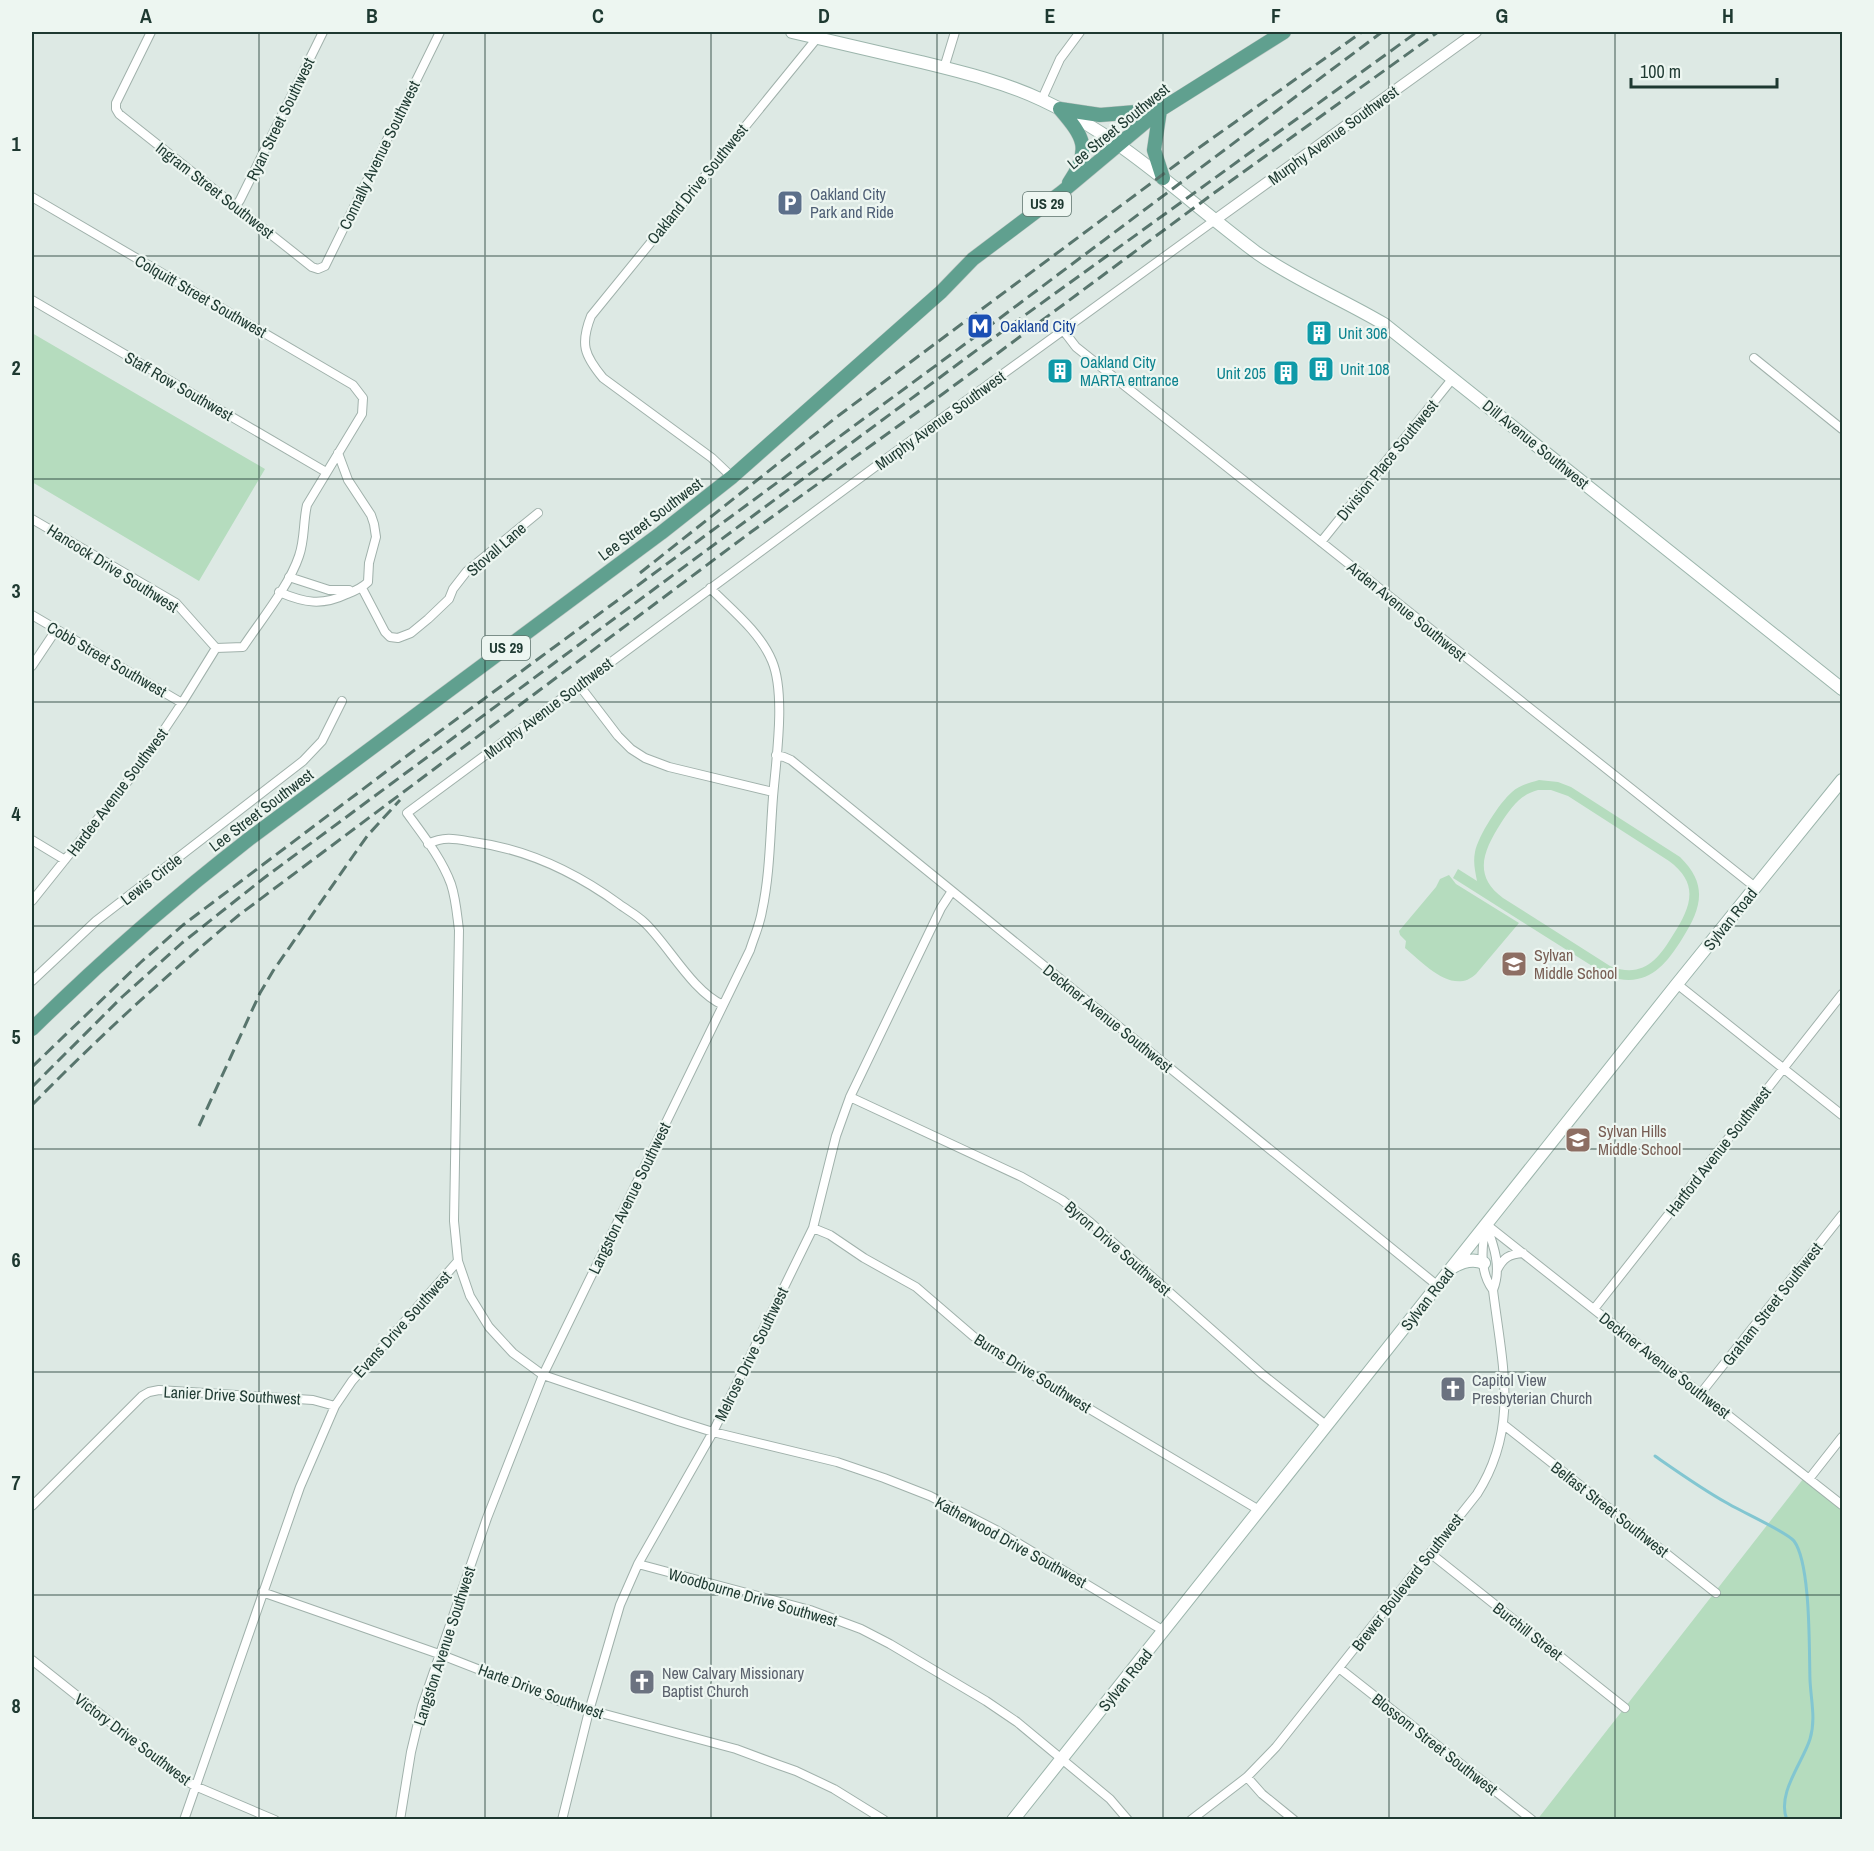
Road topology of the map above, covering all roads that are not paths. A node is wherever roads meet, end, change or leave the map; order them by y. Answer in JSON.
{"nodes":[{"id":1,"x":151,"y":32,"type":"edge"},
{"id":2,"x":323,"y":32,"type":"edge"},
{"id":3,"x":440,"y":32,"type":"edge"},
{"id":4,"x":792,"y":32,"type":"edge"},
{"id":5,"x":955,"y":32,"type":"edge"},
{"id":6,"x":1080,"y":32,"type":"edge"},
{"id":7,"x":1284,"y":32,"type":"edge"},
{"id":8,"x":1476,"y":32,"type":"edge"},
{"id":9,"x":820,"y":34,"type":"edge"},
{"id":10,"x":944,"y":68,"type":"junction"},
{"id":11,"x":1042,"y":99,"type":"junction"},
{"id":12,"x":1060,"y":109,"type":"junction"},
{"id":13,"x":1160,"y":110,"type":"junction"},
{"id":14,"x":1119,"y":146,"type":"junction"},
{"id":15,"x":1163,"y":178,"type":"junction"},
{"id":16,"x":1062,"y":192,"type":"junction"},
{"id":17,"x":32,"y":197,"type":"edge"},
{"id":18,"x":235,"y":207,"type":"junction"},
{"id":19,"x":1215,"y":220,"type":"junction"},
{"id":20,"x":312,"y":267,"type":"joint"},
{"id":21,"x":32,"y":300,"type":"edge"},
{"id":22,"x":1063,"y":330,"type":"junction"},
{"id":23,"x":1754,"y":358,"type":"dead end"},
{"id":24,"x":1453,"y":378,"type":"junction"},
{"id":25,"x":1842,"y":429,"type":"edge"},
{"id":26,"x":338,"y":453,"type":"junction"},
{"id":27,"x":326,"y":472,"type":"junction"},
{"id":28,"x":732,"y":477,"type":"junction"},
{"id":29,"x":538,"y":513,"type":"dead end"},
{"id":30,"x":32,"y":519,"type":"edge"},
{"id":31,"x":1321,"y":542,"type":"junction"},
{"id":32,"x":289,"y":577,"type":"junction"},
{"id":33,"x":362,"y":588,"type":"junction"},
{"id":34,"x":710,"y":588,"type":"junction"},
{"id":35,"x":279,"y":592,"type":"junction"},
{"id":36,"x":32,"y":615,"type":"edge"},
{"id":37,"x":56,"y":630,"type":"junction"},
{"id":38,"x":216,"y":648,"type":"junction"},
{"id":39,"x":32,"y":666,"type":"edge"},
{"id":40,"x":579,"y":685,"type":"junction"},
{"id":41,"x":1842,"y":689,"type":"edge"},
{"id":42,"x":342,"y":701,"type":"dead end"},
{"id":43,"x":182,"y":703,"type":"junction"},
{"id":44,"x":776,"y":755,"type":"junction"},
{"id":45,"x":1842,"y":780,"type":"edge"},
{"id":46,"x":773,"y":792,"type":"junction"},
{"id":47,"x":407,"y":813,"type":"joint"},
{"id":48,"x":32,"y":840,"type":"edge"},
{"id":49,"x":428,"y":844,"type":"junction"},
{"id":50,"x":65,"y":860,"type":"junction"},
{"id":51,"x":1755,"y":887,"type":"junction"},
{"id":52,"x":952,"y":891,"type":"junction"},
{"id":53,"x":32,"y":902,"type":"edge"},
{"id":54,"x":32,"y":981,"type":"edge"},
{"id":55,"x":1677,"y":984,"type":"junction"},
{"id":56,"x":1842,"y":994,"type":"edge"},
{"id":57,"x":723,"y":1005,"type":"junction"},
{"id":58,"x":32,"y":1029,"type":"edge"},
{"id":59,"x":1784,"y":1068,"type":"junction"},
{"id":60,"x":850,"y":1097,"type":"junction"},
{"id":61,"x":1842,"y":1115,"type":"edge"},
{"id":62,"x":1842,"y":1215,"type":"edge"},
{"id":63,"x":1486,"y":1224,"type":"junction"},
{"id":64,"x":813,"y":1228,"type":"junction"},
{"id":65,"x":1523,"y":1253,"type":"junction"},
{"id":66,"x":458,"y":1261,"type":"junction"},
{"id":67,"x":1484,"y":1263,"type":"junction"},
{"id":68,"x":1452,"y":1268,"type":"junction"},
{"id":69,"x":1497,"y":1271,"type":"junction"},
{"id":70,"x":1438,"y":1286,"type":"junction"},
{"id":71,"x":1493,"y":1290,"type":"junction"},
{"id":72,"x":1594,"y":1309,"type":"junction"},
{"id":73,"x":543,"y":1375,"type":"junction"},
{"id":74,"x":1701,"y":1393,"type":"junction"},
{"id":75,"x":335,"y":1406,"type":"junction"},
{"id":76,"x":1504,"y":1425,"type":"junction"},
{"id":77,"x":1327,"y":1426,"type":"junction"},
{"id":78,"x":713,"y":1432,"type":"junction"},
{"id":79,"x":1842,"y":1437,"type":"edge"},
{"id":80,"x":1809,"y":1479,"type":"junction"},
{"id":81,"x":1842,"y":1505,"type":"edge"},
{"id":82,"x":32,"y":1506,"type":"edge"},
{"id":83,"x":1260,"y":1510,"type":"junction"},
{"id":84,"x":1430,"y":1553,"type":"junction"},
{"id":85,"x":638,"y":1564,"type":"junction"},
{"id":86,"x":262,"y":1592,"type":"junction"},
{"id":87,"x":1716,"y":1593,"type":"dead end"},
{"id":88,"x":1164,"y":1631,"type":"junction"},
{"id":89,"x":439,"y":1654,"type":"junction"},
{"id":90,"x":32,"y":1660,"type":"edge"},
{"id":91,"x":1339,"y":1668,"type":"junction"},
{"id":92,"x":1625,"y":1708,"type":"dead end"},
{"id":93,"x":589,"y":1711,"type":"junction"},
{"id":94,"x":1062,"y":1758,"type":"junction"},
{"id":95,"x":1247,"y":1777,"type":"junction"},
{"id":96,"x":195,"y":1786,"type":"junction"},
{"id":97,"x":184,"y":1820,"type":"edge"},
{"id":98,"x":275,"y":1820,"type":"edge"},
{"id":99,"x":400,"y":1820,"type":"edge"},
{"id":100,"x":562,"y":1820,"type":"edge"},
{"id":101,"x":884,"y":1820,"type":"edge"},
{"id":102,"x":1013,"y":1820,"type":"edge"},
{"id":103,"x":1128,"y":1820,"type":"edge"},
{"id":104,"x":1191,"y":1820,"type":"edge"},
{"id":105,"x":1294,"y":1820,"type":"edge"},
{"id":106,"x":1532,"y":1820,"type":"edge"}],
"edges":[{"from":1,"to":18,"type":"street","name":"Ingram Street Southwest"},
{"from":2,"to":18,"type":"street","name":"Ryan Street Southwest"},
{"from":3,"to":20,"type":"street","name":"Connally Avenue Southwest"},
{"from":4,"to":9,"type":"main road","name":"Dill Avenue Southwest"},
{"from":5,"to":10,"type":"street"},
{"from":6,"to":11,"type":"street"},
{"from":7,"to":13,"type":"main road","name":"Lee Street Southwest","number":"US 29"},
{"from":8,"to":19,"type":"street","name":"Murphy Avenue Southwest"},
{"from":9,"to":10,"type":"main road","name":"Dill Avenue Southwest"},
{"from":9,"to":28,"type":"street","name":"Oakland Drive Southwest"},
{"from":10,"to":11,"type":"main road","name":"Dill Avenue Southwest"},
{"from":11,"to":12,"type":"main road","name":"Dill Avenue Southwest"},
{"from":12,"to":13,"type":"main road"},
{"from":12,"to":14,"type":"main road","name":"Dill Avenue Southwest"},
{"from":12,"to":16,"type":"main road"},
{"from":13,"to":14,"type":"main road","name":"Lee Street Southwest","number":"US 29"},
{"from":13,"to":15,"type":"main road"},
{"from":14,"to":15,"type":"main road","name":"Dill Avenue Southwest"},
{"from":14,"to":16,"type":"main road","name":"Lee Street Southwest","number":"US 29"},
{"from":15,"to":19,"type":"main road","name":"Dill Avenue Southwest"},
{"from":16,"to":28,"type":"main road","name":"Lee Street Southwest","number":"US 29"},
{"from":17,"to":26,"type":"street","name":"Colquitt Street Southwest"},
{"from":18,"to":20,"type":"street","name":"Ingram Street Southwest"},
{"from":19,"to":22,"type":"street","name":"Murphy Avenue Southwest"},
{"from":19,"to":24,"type":"main road","name":"Dill Avenue Southwest"},
{"from":21,"to":27,"type":"street","name":"Staff Row Southwest"},
{"from":22,"to":31,"type":"street","name":"Arden Avenue Southwest"},
{"from":22,"to":34,"type":"street","name":"Murphy Avenue Southwest"},
{"from":23,"to":25,"type":"street"},
{"from":24,"to":31,"type":"street","name":"Division Place Southwest"},
{"from":24,"to":41,"type":"main road","name":"Dill Avenue Southwest"},
{"from":26,"to":27,"type":"street"},
{"from":26,"to":33,"type":"street"},
{"from":27,"to":32,"type":"street"},
{"from":28,"to":58,"type":"main road","name":"Lee Street Southwest","number":"US 29"},
{"from":29,"to":33,"type":"street","name":"Stovall Lane"},
{"from":30,"to":38,"type":"street","name":"Hancock Drive Southwest"},
{"from":31,"to":51,"type":"street","name":"Arden Avenue Southwest"},
{"from":32,"to":33,"type":"street"},
{"from":32,"to":35,"type":"street"},
{"from":33,"to":35,"type":"street"},
{"from":34,"to":40,"type":"street","name":"Murphy Avenue Southwest"},
{"from":34,"to":44,"type":"street","name":"Langston Avenue Southwest"},
{"from":35,"to":38,"type":"street"},
{"from":36,"to":37,"type":"street","name":"Cobb Street Southwest"},
{"from":37,"to":39,"type":"street"},
{"from":37,"to":43,"type":"street","name":"Cobb Street Southwest"},
{"from":38,"to":43,"type":"street","name":"Hardee Avenue Southwest"},
{"from":40,"to":46,"type":"street"},
{"from":40,"to":47,"type":"street","name":"Murphy Avenue Southwest"},
{"from":42,"to":54,"type":"street","name":"Lewis Circle"},
{"from":43,"to":50,"type":"street","name":"Hardee Avenue Southwest"},
{"from":44,"to":46,"type":"street","name":"Langston Avenue Southwest"},
{"from":44,"to":52,"type":"street","name":"Deckner Avenue Southwest"},
{"from":45,"to":51,"type":"main road","name":"Sylvan Road"},
{"from":46,"to":57,"type":"street","name":"Langston Avenue Southwest"},
{"from":47,"to":49,"type":"street","name":"Evans Drive Southwest"},
{"from":48,"to":50,"type":"street"},
{"from":49,"to":57,"type":"street"},
{"from":49,"to":66,"type":"street","name":"Evans Drive Southwest"},
{"from":50,"to":53,"type":"street","name":"Hardee Avenue Southwest"},
{"from":51,"to":55,"type":"main road","name":"Sylvan Road"},
{"from":52,"to":60,"type":"street","name":"Melrose Drive Southwest"},
{"from":52,"to":70,"type":"street","name":"Deckner Avenue Southwest"},
{"from":55,"to":59,"type":"street"},
{"from":55,"to":63,"type":"main road","name":"Sylvan Road"},
{"from":56,"to":59,"type":"street","name":"Hartford Avenue Southwest"},
{"from":57,"to":73,"type":"street","name":"Langston Avenue Southwest"},
{"from":59,"to":61,"type":"street"},
{"from":59,"to":72,"type":"street","name":"Hartford Avenue Southwest"},
{"from":60,"to":64,"type":"street","name":"Melrose Drive Southwest"},
{"from":60,"to":77,"type":"street","name":"Byron Drive Southwest"},
{"from":62,"to":74,"type":"street","name":"Graham Street Southwest"},
{"from":63,"to":65,"type":"street","name":"Deckner Avenue Southwest"},
{"from":63,"to":67,"type":"street","name":"Brewer Boulevard Southwest"},
{"from":63,"to":68,"type":"main road","name":"Sylvan Road"},
{"from":63,"to":69,"type":"street","name":"Brewer Boulevard Southwest"},
{"from":64,"to":78,"type":"street","name":"Melrose Drive Southwest"},
{"from":64,"to":83,"type":"street","name":"Burns Drive Southwest"},
{"from":65,"to":69,"type":"street"},
{"from":65,"to":72,"type":"street","name":"Deckner Avenue Southwest"},
{"from":66,"to":73,"type":"street","name":"Katherwood Drive Southwest"},
{"from":66,"to":75,"type":"street","name":"Evans Drive Southwest"},
{"from":67,"to":68,"type":"main road"},
{"from":67,"to":71,"type":"street","name":"Brewer Boulevard Southwest"},
{"from":68,"to":70,"type":"main road","name":"Sylvan Road"},
{"from":69,"to":71,"type":"street","name":"Brewer Boulevard Southwest"},
{"from":70,"to":77,"type":"main road","name":"Sylvan Road"},
{"from":71,"to":76,"type":"street","name":"Brewer Boulevard Southwest"},
{"from":72,"to":74,"type":"street","name":"Deckner Avenue Southwest"},
{"from":73,"to":78,"type":"street","name":"Katherwood Drive Southwest"},
{"from":73,"to":89,"type":"street","name":"Langston Avenue Southwest"},
{"from":74,"to":80,"type":"street","name":"Deckner Avenue Southwest"},
{"from":75,"to":82,"type":"street","name":"Lanier Drive Southwest"},
{"from":75,"to":86,"type":"street","name":"Evans Drive Southwest"},
{"from":76,"to":84,"type":"street","name":"Brewer Boulevard Southwest"},
{"from":76,"to":87,"type":"street","name":"Belfast Street Southwest"},
{"from":77,"to":83,"type":"main road","name":"Sylvan Road"},
{"from":78,"to":85,"type":"street","name":"Melrose Drive Southwest"},
{"from":78,"to":88,"type":"street","name":"Katherwood Drive Southwest"},
{"from":79,"to":80,"type":"street"},
{"from":80,"to":81,"type":"street","name":"Deckner Avenue Southwest"},
{"from":83,"to":88,"type":"main road","name":"Sylvan Road"},
{"from":84,"to":91,"type":"street","name":"Brewer Boulevard Southwest"},
{"from":84,"to":92,"type":"street","name":"Burchill Street"},
{"from":85,"to":93,"type":"street","name":"Melrose Drive Southwest"},
{"from":85,"to":94,"type":"street","name":"Woodbourne Drive Southwest"},
{"from":86,"to":89,"type":"street","name":"Harte Drive Southwest"},
{"from":86,"to":96,"type":"street","name":"Evans Drive Southwest"},
{"from":88,"to":94,"type":"main road","name":"Sylvan Road"},
{"from":89,"to":93,"type":"street","name":"Harte Drive Southwest"},
{"from":89,"to":99,"type":"street","name":"Langston Avenue Southwest"},
{"from":90,"to":96,"type":"street","name":"Victory Drive Southwest"},
{"from":91,"to":95,"type":"street","name":"Brewer Boulevard Southwest"},
{"from":91,"to":106,"type":"street","name":"Blossom Street Southwest"},
{"from":93,"to":100,"type":"street","name":"Melrose Drive Southwest"},
{"from":93,"to":101,"type":"street","name":"Harte Drive Southwest"},
{"from":94,"to":102,"type":"main road","name":"Sylvan Road"},
{"from":94,"to":103,"type":"street","name":"Woodbourne Drive Southwest"},
{"from":95,"to":104,"type":"street","name":"Brewer Boulevard Southwest"},
{"from":95,"to":105,"type":"street"},
{"from":96,"to":97,"type":"street","name":"Evans Drive Southwest"},
{"from":96,"to":98,"type":"street","name":"Victory Drive Southwest"}]}
